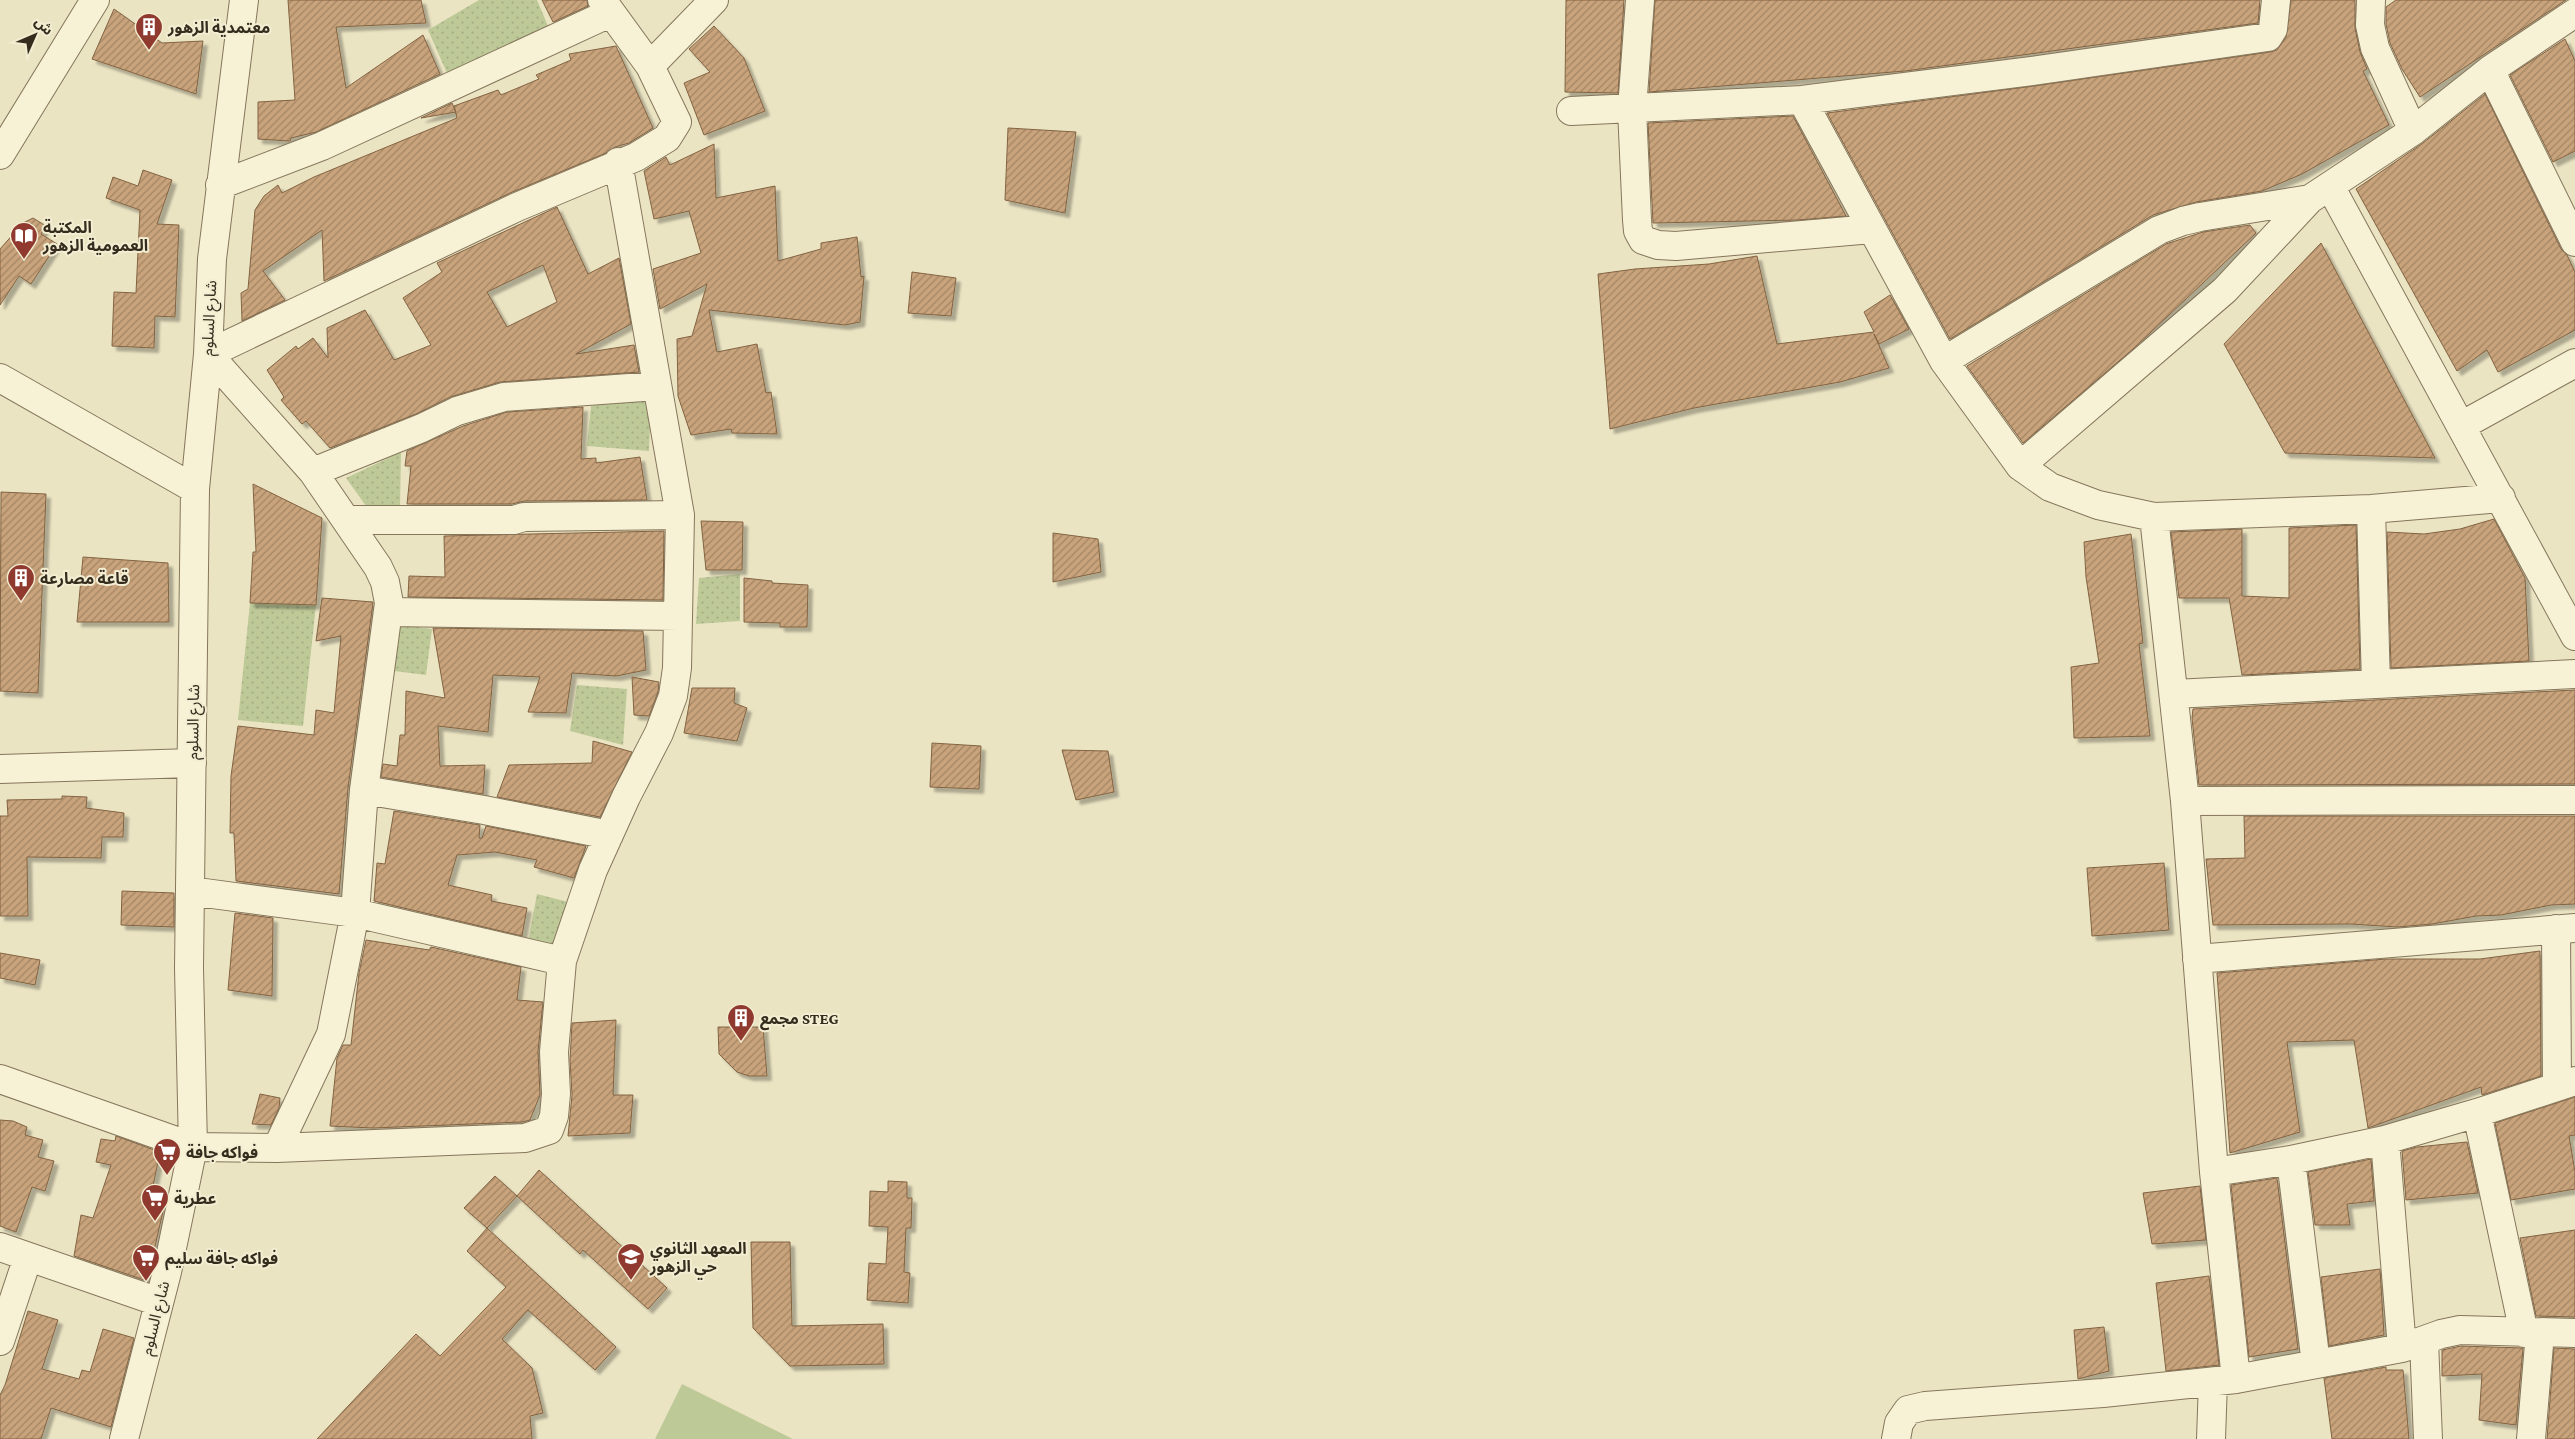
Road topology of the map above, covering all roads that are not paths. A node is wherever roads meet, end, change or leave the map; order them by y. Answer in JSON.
{"nodes":[{"id":1,"x":95,"y":0,"type":"edge"},
{"id":2,"x":244,"y":0,"type":"edge"},
{"id":3,"x":714,"y":0,"type":"edge"},
{"id":4,"x":1640,"y":0,"type":"edge"},
{"id":5,"x":2276,"y":0,"type":"edge"},
{"id":6,"x":2375,"y":2,"type":"edge"},
{"id":7,"x":606,"y":6,"type":"edge"},
{"id":8,"x":2575,"y":13,"type":"edge"},
{"id":9,"x":650,"y":66,"type":"junction"},
{"id":10,"x":2490,"y":70,"type":"junction"},
{"id":11,"x":1802,"y":100,"type":"junction"},
{"id":12,"x":1632,"y":109,"type":"junction"},
{"id":13,"x":1571,"y":111,"type":"dead end"},
{"id":14,"x":2413,"y":131,"type":"junction"},
{"id":15,"x":0,"y":155,"type":"edge"},
{"id":16,"x":618,"y":162,"type":"junction"},
{"id":17,"x":220,"y":185,"type":"junction"},
{"id":18,"x":2320,"y":193,"type":"junction"},
{"id":19,"x":2569,"y":213,"type":"edge"},
{"id":20,"x":1872,"y":229,"type":"junction"},
{"id":21,"x":2575,"y":242,"type":"edge"},
{"id":22,"x":208,"y":354,"type":"junction"},
{"id":23,"x":1944,"y":361,"type":"junction"},
{"id":24,"x":2575,"y":363,"type":"edge"},
{"id":25,"x":0,"y":378,"type":"edge"},
{"id":26,"x":657,"y":386,"type":"junction"},
{"id":27,"x":2461,"y":426,"type":"junction"},
{"id":28,"x":2020,"y":466,"type":"junction"},
{"id":29,"x":313,"y":472,"type":"junction"},
{"id":30,"x":195,"y":489,"type":"junction"},
{"id":31,"x":2501,"y":498,"type":"junction"},
{"id":32,"x":2371,"y":509,"type":"junction"},
{"id":33,"x":680,"y":515,"type":"junction"},
{"id":34,"x":2154,"y":517,"type":"junction"},
{"id":35,"x":346,"y":520,"type":"junction"},
{"id":36,"x":389,"y":612,"type":"junction"},
{"id":37,"x":678,"y":616,"type":"junction"},
{"id":38,"x":2575,"y":636,"type":"edge"},
{"id":39,"x":2575,"y":674,"type":"edge"},
{"id":40,"x":2376,"y":684,"type":"junction"},
{"id":41,"x":2174,"y":694,"type":"junction"},
{"id":42,"x":192,"y":763,"type":"junction"},
{"id":43,"x":0,"y":769,"type":"edge"},
{"id":44,"x":364,"y":790,"type":"junction"},
{"id":45,"x":2575,"y":800,"type":"edge"},
{"id":46,"x":2185,"y":801,"type":"junction"},
{"id":47,"x":609,"y":835,"type":"junction"},
{"id":48,"x":190,"y":891,"type":"junction"},
{"id":49,"x":355,"y":913,"type":"junction"},
{"id":50,"x":2566,"y":928,"type":"edge"},
{"id":51,"x":2197,"y":959,"type":"junction"},
{"id":52,"x":562,"y":960,"type":"junction"},
{"id":53,"x":0,"y":1079,"type":"edge"},
{"id":54,"x":2566,"y":1084,"type":"edge"},
{"id":55,"x":2477,"y":1113,"type":"junction"},
{"id":56,"x":2385,"y":1140,"type":"junction"},
{"id":57,"x":193,"y":1147,"type":"junction"},
{"id":58,"x":277,"y":1148,"type":"junction"},
{"id":59,"x":2291,"y":1160,"type":"junction"},
{"id":60,"x":2214,"y":1172,"type":"junction"},
{"id":61,"x":0,"y":1247,"type":"edge"},
{"id":62,"x":28,"y":1257,"type":"junction"},
{"id":63,"x":158,"y":1302,"type":"junction"},
{"id":64,"x":2532,"y":1333,"type":"junction"},
{"id":65,"x":2575,"y":1333,"type":"edge"},
{"id":66,"x":0,"y":1341,"type":"edge"},
{"id":67,"x":2413,"y":1344,"type":"junction"},
{"id":68,"x":2316,"y":1364,"type":"junction"},
{"id":69,"x":2224,"y":1381,"type":"junction"},
{"id":70,"x":124,"y":1439,"type":"edge"},
{"id":71,"x":1896,"y":1439,"type":"edge"},
{"id":72,"x":2211,"y":1439,"type":"edge"},
{"id":73,"x":2428,"y":1439,"type":"edge"},
{"id":74,"x":2531,"y":1439,"type":"edge"}],
"edges":[{"from":1,"to":15,"type":"street"},
{"from":2,"to":17,"type":"street","name":"شارع السلوم"},
{"from":3,"to":9,"type":"street"},
{"from":4,"to":12,"type":"street"},
{"from":5,"to":11,"type":"street"},
{"from":6,"to":14,"type":"street"},
{"from":7,"to":9,"type":"street"},
{"from":7,"to":17,"type":"street"},
{"from":8,"to":10,"type":"street"},
{"from":9,"to":16,"type":"street"},
{"from":10,"to":14,"type":"street"},
{"from":10,"to":19,"type":"street"},
{"from":11,"to":12,"type":"street"},
{"from":11,"to":20,"type":"street"},
{"from":12,"to":13,"type":"street"},
{"from":12,"to":20,"type":"street"},
{"from":14,"to":18,"type":"street"},
{"from":16,"to":22,"type":"street"},
{"from":16,"to":26,"type":"street"},
{"from":17,"to":22,"type":"street","name":"شارع السلوم"},
{"from":18,"to":23,"type":"street"},
{"from":18,"to":27,"type":"street"},
{"from":18,"to":28,"type":"street"},
{"from":19,"to":21,"type":"street"},
{"from":20,"to":23,"type":"street"},
{"from":22,"to":29,"type":"street"},
{"from":22,"to":30,"type":"street","name":"شارع السلوم"},
{"from":23,"to":28,"type":"street"},
{"from":24,"to":27,"type":"street"},
{"from":25,"to":30,"type":"street"},
{"from":26,"to":29,"type":"street"},
{"from":26,"to":33,"type":"street"},
{"from":27,"to":31,"type":"street"},
{"from":28,"to":34,"type":"street"},
{"from":29,"to":35,"type":"street"},
{"from":30,"to":42,"type":"street","name":"شارع السلوم"},
{"from":31,"to":32,"type":"street"},
{"from":31,"to":38,"type":"street"},
{"from":32,"to":34,"type":"street"},
{"from":32,"to":40,"type":"street"},
{"from":33,"to":35,"type":"street"},
{"from":33,"to":37,"type":"street"},
{"from":34,"to":41,"type":"street"},
{"from":35,"to":36,"type":"street"},
{"from":36,"to":37,"type":"street"},
{"from":36,"to":44,"type":"street"},
{"from":37,"to":47,"type":"street"},
{"from":39,"to":40,"type":"street"},
{"from":40,"to":41,"type":"street"},
{"from":41,"to":46,"type":"street"},
{"from":42,"to":43,"type":"street"},
{"from":42,"to":48,"type":"street","name":"شارع السلوم"},
{"from":44,"to":47,"type":"street"},
{"from":44,"to":49,"type":"street"},
{"from":45,"to":46,"type":"street"},
{"from":46,"to":51,"type":"street"},
{"from":47,"to":52,"type":"street"},
{"from":48,"to":49,"type":"street"},
{"from":48,"to":57,"type":"street","name":"شارع السلوم"},
{"from":49,"to":52,"type":"street"},
{"from":49,"to":58,"type":"street"},
{"from":50,"to":51,"type":"street"},
{"from":50,"to":54,"type":"street"},
{"from":51,"to":60,"type":"street"},
{"from":52,"to":58,"type":"street"},
{"from":53,"to":57,"type":"street"},
{"from":54,"to":55,"type":"street"},
{"from":55,"to":56,"type":"street"},
{"from":55,"to":64,"type":"street"},
{"from":56,"to":59,"type":"street"},
{"from":56,"to":67,"type":"street"},
{"from":57,"to":58,"type":"street"},
{"from":57,"to":63,"type":"street","name":"شارع السلوم"},
{"from":59,"to":60,"type":"street"},
{"from":59,"to":68,"type":"street"},
{"from":60,"to":69,"type":"street"},
{"from":61,"to":62,"type":"street"},
{"from":62,"to":63,"type":"street"},
{"from":62,"to":66,"type":"street"},
{"from":63,"to":70,"type":"street","name":"شارع السلوم"},
{"from":64,"to":65,"type":"street"},
{"from":64,"to":67,"type":"street"},
{"from":64,"to":74,"type":"street"},
{"from":67,"to":68,"type":"street"},
{"from":67,"to":73,"type":"street"},
{"from":68,"to":69,"type":"street"},
{"from":69,"to":71,"type":"street"},
{"from":69,"to":72,"type":"street"}]}
